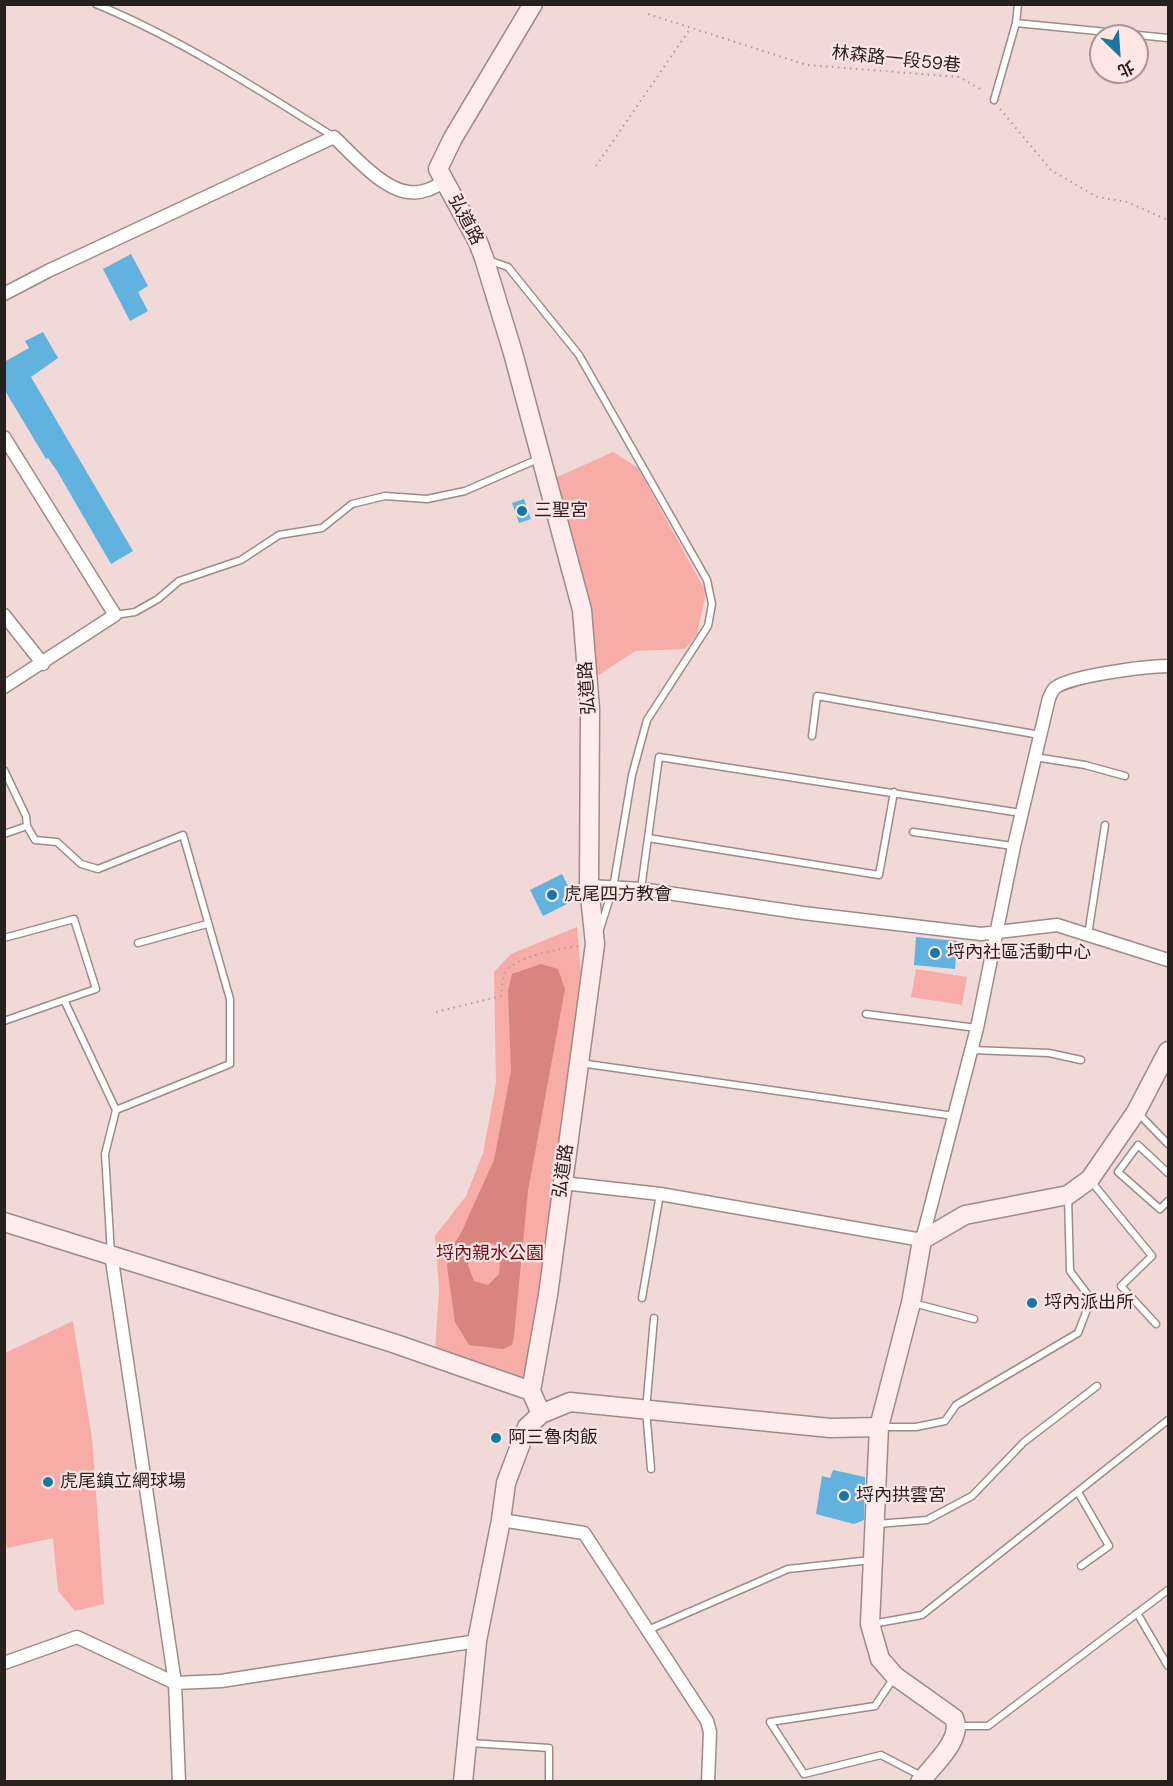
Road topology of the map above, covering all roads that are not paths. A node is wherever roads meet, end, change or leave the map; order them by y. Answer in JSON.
{"nodes":[{"id":1,"x":96,"y":4,"type":"edge"},
{"id":2,"x":533,"y":4,"type":"edge"},
{"id":3,"x":1018,"y":4,"type":"edge"},
{"id":4,"x":1017,"y":23,"type":"junction"},
{"id":5,"x":1168,"y":38,"type":"edge"},
{"id":6,"x":994,"y":100,"type":"road end"},
{"id":7,"x":334,"y":137,"type":"junction"},
{"id":8,"x":444,"y":182,"type":"junction"},
{"id":9,"x":484,"y":258,"type":"junction"},
{"id":10,"x":4,"y":294,"type":"edge"},
{"id":11,"x":4,"y":437,"type":"edge"},
{"id":12,"x":541,"y":458,"type":"junction"},
{"id":13,"x":4,"y":615,"type":"edge"},
{"id":14,"x":115,"y":615,"type":"junction"},
{"id":15,"x":43,"y":664,"type":"junction"},
{"id":16,"x":1168,"y":666,"type":"edge"},
{"id":17,"x":4,"y":687,"type":"edge"},
{"id":18,"x":1040,"y":735,"type":"junction"},
{"id":19,"x":812,"y":736,"type":"dead end"},
{"id":20,"x":1035,"y":757,"type":"junction"},
{"id":21,"x":4,"y":770,"type":"edge"},
{"id":22,"x":1125,"y":777,"type":"dead end"},
{"id":23,"x":894,"y":792,"type":"junction"},
{"id":24,"x":1022,"y":813,"type":"junction"},
{"id":25,"x":1105,"y":825,"type":"dead end"},
{"id":26,"x":27,"y":826,"type":"junction"},
{"id":27,"x":913,"y":832,"type":"dead end"},
{"id":28,"x":4,"y":834,"type":"edge"},
{"id":29,"x":648,"y":838,"type":"junction"},
{"id":30,"x":1014,"y":846,"type":"junction"},
{"id":31,"x":589,"y":886,"type":"junction"},
{"id":32,"x":614,"y":888,"type":"junction"},
{"id":33,"x":641,"y":889,"type":"junction"},
{"id":34,"x":207,"y":924,"type":"junction"},
{"id":35,"x":998,"y":933,"type":"junction"},
{"id":36,"x":1088,"y":935,"type":"junction"},
{"id":37,"x":4,"y":938,"type":"edge"},
{"id":38,"x":138,"y":943,"type":"dead end"},
{"id":39,"x":595,"y":944,"type":"junction"},
{"id":40,"x":1168,"y":960,"type":"edge"},
{"id":41,"x":64,"y":1000,"type":"junction"},
{"id":42,"x":866,"y":1014,"type":"dead end"},
{"id":43,"x":4,"y":1021,"type":"edge"},
{"id":44,"x":977,"y":1028,"type":"junction"},
{"id":45,"x":971,"y":1050,"type":"junction"},
{"id":46,"x":1168,"y":1051,"type":"edge"},
{"id":47,"x":1081,"y":1060,"type":"dead end"},
{"id":48,"x":579,"y":1063,"type":"junction"},
{"id":49,"x":116,"y":1110,"type":"junction"},
{"id":50,"x":1136,"y":1112,"type":"junction"},
{"id":51,"x":954,"y":1116,"type":"junction"},
{"id":52,"x":1168,"y":1144,"type":"edge"},
{"id":53,"x":1168,"y":1173,"type":"edge"},
{"id":54,"x":1090,"y":1179,"type":"junction"},
{"id":55,"x":563,"y":1184,"type":"junction"},
{"id":56,"x":660,"y":1194,"type":"junction"},
{"id":57,"x":1068,"y":1195,"type":"junction"},
{"id":58,"x":1168,"y":1202,"type":"edge"},
{"id":59,"x":4,"y":1222,"type":"edge"},
{"id":60,"x":922,"y":1240,"type":"junction"},
{"id":61,"x":111,"y":1254,"type":"junction"},
{"id":62,"x":642,"y":1298,"type":"dead end"},
{"id":63,"x":911,"y":1303,"type":"junction"},
{"id":64,"x":654,"y":1318,"type":"dead end"},
{"id":65,"x":974,"y":1319,"type":"dead end"},
{"id":66,"x":1156,"y":1324,"type":"dead end"},
{"id":67,"x":1097,"y":1386,"type":"dead end"},
{"id":68,"x":531,"y":1391,"type":"junction"},
{"id":69,"x":646,"y":1410,"type":"junction"},
{"id":70,"x":541,"y":1414,"type":"junction"},
{"id":71,"x":1168,"y":1420,"type":"edge"},
{"id":72,"x":879,"y":1427,"type":"junction"},
{"id":73,"x":651,"y":1469,"type":"dead end"},
{"id":74,"x":1078,"y":1492,"type":"junction"},
{"id":75,"x":501,"y":1520,"type":"junction"},
{"id":76,"x":874,"y":1524,"type":"junction"},
{"id":77,"x":872,"y":1560,"type":"junction"},
{"id":78,"x":1081,"y":1566,"type":"dead end"},
{"id":79,"x":1168,"y":1590,"type":"edge"},
{"id":80,"x":1137,"y":1613,"type":"junction"},
{"id":81,"x":870,"y":1624,"type":"junction"},
{"id":82,"x":648,"y":1630,"type":"junction"},
{"id":83,"x":477,"y":1641,"type":"junction"},
{"id":84,"x":4,"y":1663,"type":"edge"},
{"id":85,"x":1168,"y":1666,"type":"edge"},
{"id":86,"x":895,"y":1676,"type":"junction"},
{"id":87,"x":175,"y":1683,"type":"junction"},
{"id":88,"x":958,"y":1726,"type":"junction"},
{"id":89,"x":466,"y":1743,"type":"junction"},
{"id":90,"x":922,"y":1779,"type":"edge"},
{"id":91,"x":179,"y":1782,"type":"edge"},
{"id":92,"x":463,"y":1782,"type":"edge"},
{"id":93,"x":549,"y":1782,"type":"edge"},
{"id":94,"x":708,"y":1782,"type":"edge"}],
"edges":[{"from":1,"to":7,"type":"lane"},
{"from":2,"to":8,"type":"street","name":"弘道路"},
{"from":3,"to":4,"type":"lane"},
{"from":4,"to":5,"type":"lane"},
{"from":4,"to":6,"type":"lane"},
{"from":7,"to":8,"type":"street"},
{"from":7,"to":10,"type":"street"},
{"from":8,"to":9,"type":"street","name":"弘道路"},
{"from":9,"to":12,"type":"street","name":"弘道路"},
{"from":9,"to":32,"type":"lane"},
{"from":11,"to":14,"type":"street"},
{"from":12,"to":14,"type":"lane"},
{"from":12,"to":31,"type":"street","name":"弘道路"},
{"from":13,"to":15,"type":"street"},
{"from":14,"to":15,"type":"street"},
{"from":15,"to":17,"type":"street"},
{"from":16,"to":18,"type":"street"},
{"from":18,"to":19,"type":"lane"},
{"from":18,"to":20,"type":"street"},
{"from":20,"to":22,"type":"lane"},
{"from":20,"to":24,"type":"street"},
{"from":21,"to":26,"type":"lane"},
{"from":23,"to":24,"type":"lane"},
{"from":23,"to":29,"type":"lane"},
{"from":23,"to":29,"type":"lane"},
{"from":24,"to":30,"type":"street"},
{"from":25,"to":36,"type":"lane"},
{"from":26,"to":28,"type":"lane"},
{"from":26,"to":34,"type":"lane"},
{"from":27,"to":30,"type":"lane"},
{"from":29,"to":33,"type":"lane"},
{"from":30,"to":35,"type":"street"},
{"from":31,"to":32,"type":"street"},
{"from":31,"to":39,"type":"street","name":"弘道路"},
{"from":32,"to":33,"type":"street"},
{"from":32,"to":39,"type":"lane"},
{"from":33,"to":35,"type":"street"},
{"from":34,"to":38,"type":"lane"},
{"from":34,"to":49,"type":"lane"},
{"from":35,"to":36,"type":"street"},
{"from":35,"to":44,"type":"street"},
{"from":36,"to":40,"type":"street"},
{"from":37,"to":41,"type":"lane"},
{"from":39,"to":48,"type":"street","name":"弘道路"},
{"from":41,"to":43,"type":"lane"},
{"from":41,"to":49,"type":"lane"},
{"from":42,"to":44,"type":"lane"},
{"from":44,"to":45,"type":"street"},
{"from":45,"to":47,"type":"lane"},
{"from":45,"to":51,"type":"street"},
{"from":46,"to":50,"type":"street"},
{"from":48,"to":51,"type":"lane"},
{"from":48,"to":55,"type":"street","name":"弘道路"},
{"from":49,"to":61,"type":"lane"},
{"from":50,"to":52,"type":"lane"},
{"from":50,"to":54,"type":"street"},
{"from":51,"to":60,"type":"street"},
{"from":53,"to":58,"type":"lane"},
{"from":54,"to":57,"type":"street"},
{"from":54,"to":66,"type":"lane"},
{"from":55,"to":56,"type":"street"},
{"from":55,"to":68,"type":"street","name":"弘道路"},
{"from":56,"to":60,"type":"street"},
{"from":56,"to":62,"type":"lane"},
{"from":57,"to":60,"type":"street"},
{"from":57,"to":72,"type":"lane"},
{"from":59,"to":61,"type":"street"},
{"from":60,"to":63,"type":"street"},
{"from":61,"to":68,"type":"street"},
{"from":61,"to":87,"type":"street"},
{"from":63,"to":65,"type":"lane"},
{"from":63,"to":72,"type":"street"},
{"from":64,"to":69,"type":"lane"},
{"from":67,"to":76,"type":"lane"},
{"from":68,"to":70,"type":"street"},
{"from":69,"to":70,"type":"street"},
{"from":69,"to":72,"type":"street"},
{"from":69,"to":73,"type":"lane"},
{"from":70,"to":75,"type":"street"},
{"from":71,"to":74,"type":"lane"},
{"from":72,"to":76,"type":"street"},
{"from":74,"to":78,"type":"lane"},
{"from":74,"to":81,"type":"lane"},
{"from":75,"to":82,"type":"street"},
{"from":75,"to":83,"type":"street"},
{"from":76,"to":77,"type":"street"},
{"from":77,"to":81,"type":"street"},
{"from":77,"to":82,"type":"lane"},
{"from":79,"to":80,"type":"lane"},
{"from":80,"to":85,"type":"lane"},
{"from":80,"to":88,"type":"lane"},
{"from":81,"to":86,"type":"street"},
{"from":82,"to":94,"type":"street"},
{"from":83,"to":87,"type":"street"},
{"from":83,"to":89,"type":"street"},
{"from":84,"to":87,"type":"street"},
{"from":86,"to":88,"type":"street"},
{"from":86,"to":90,"type":"lane"},
{"from":87,"to":91,"type":"street"},
{"from":88,"to":90,"type":"street"},
{"from":89,"to":92,"type":"street"},
{"from":89,"to":93,"type":"lane"}]}
